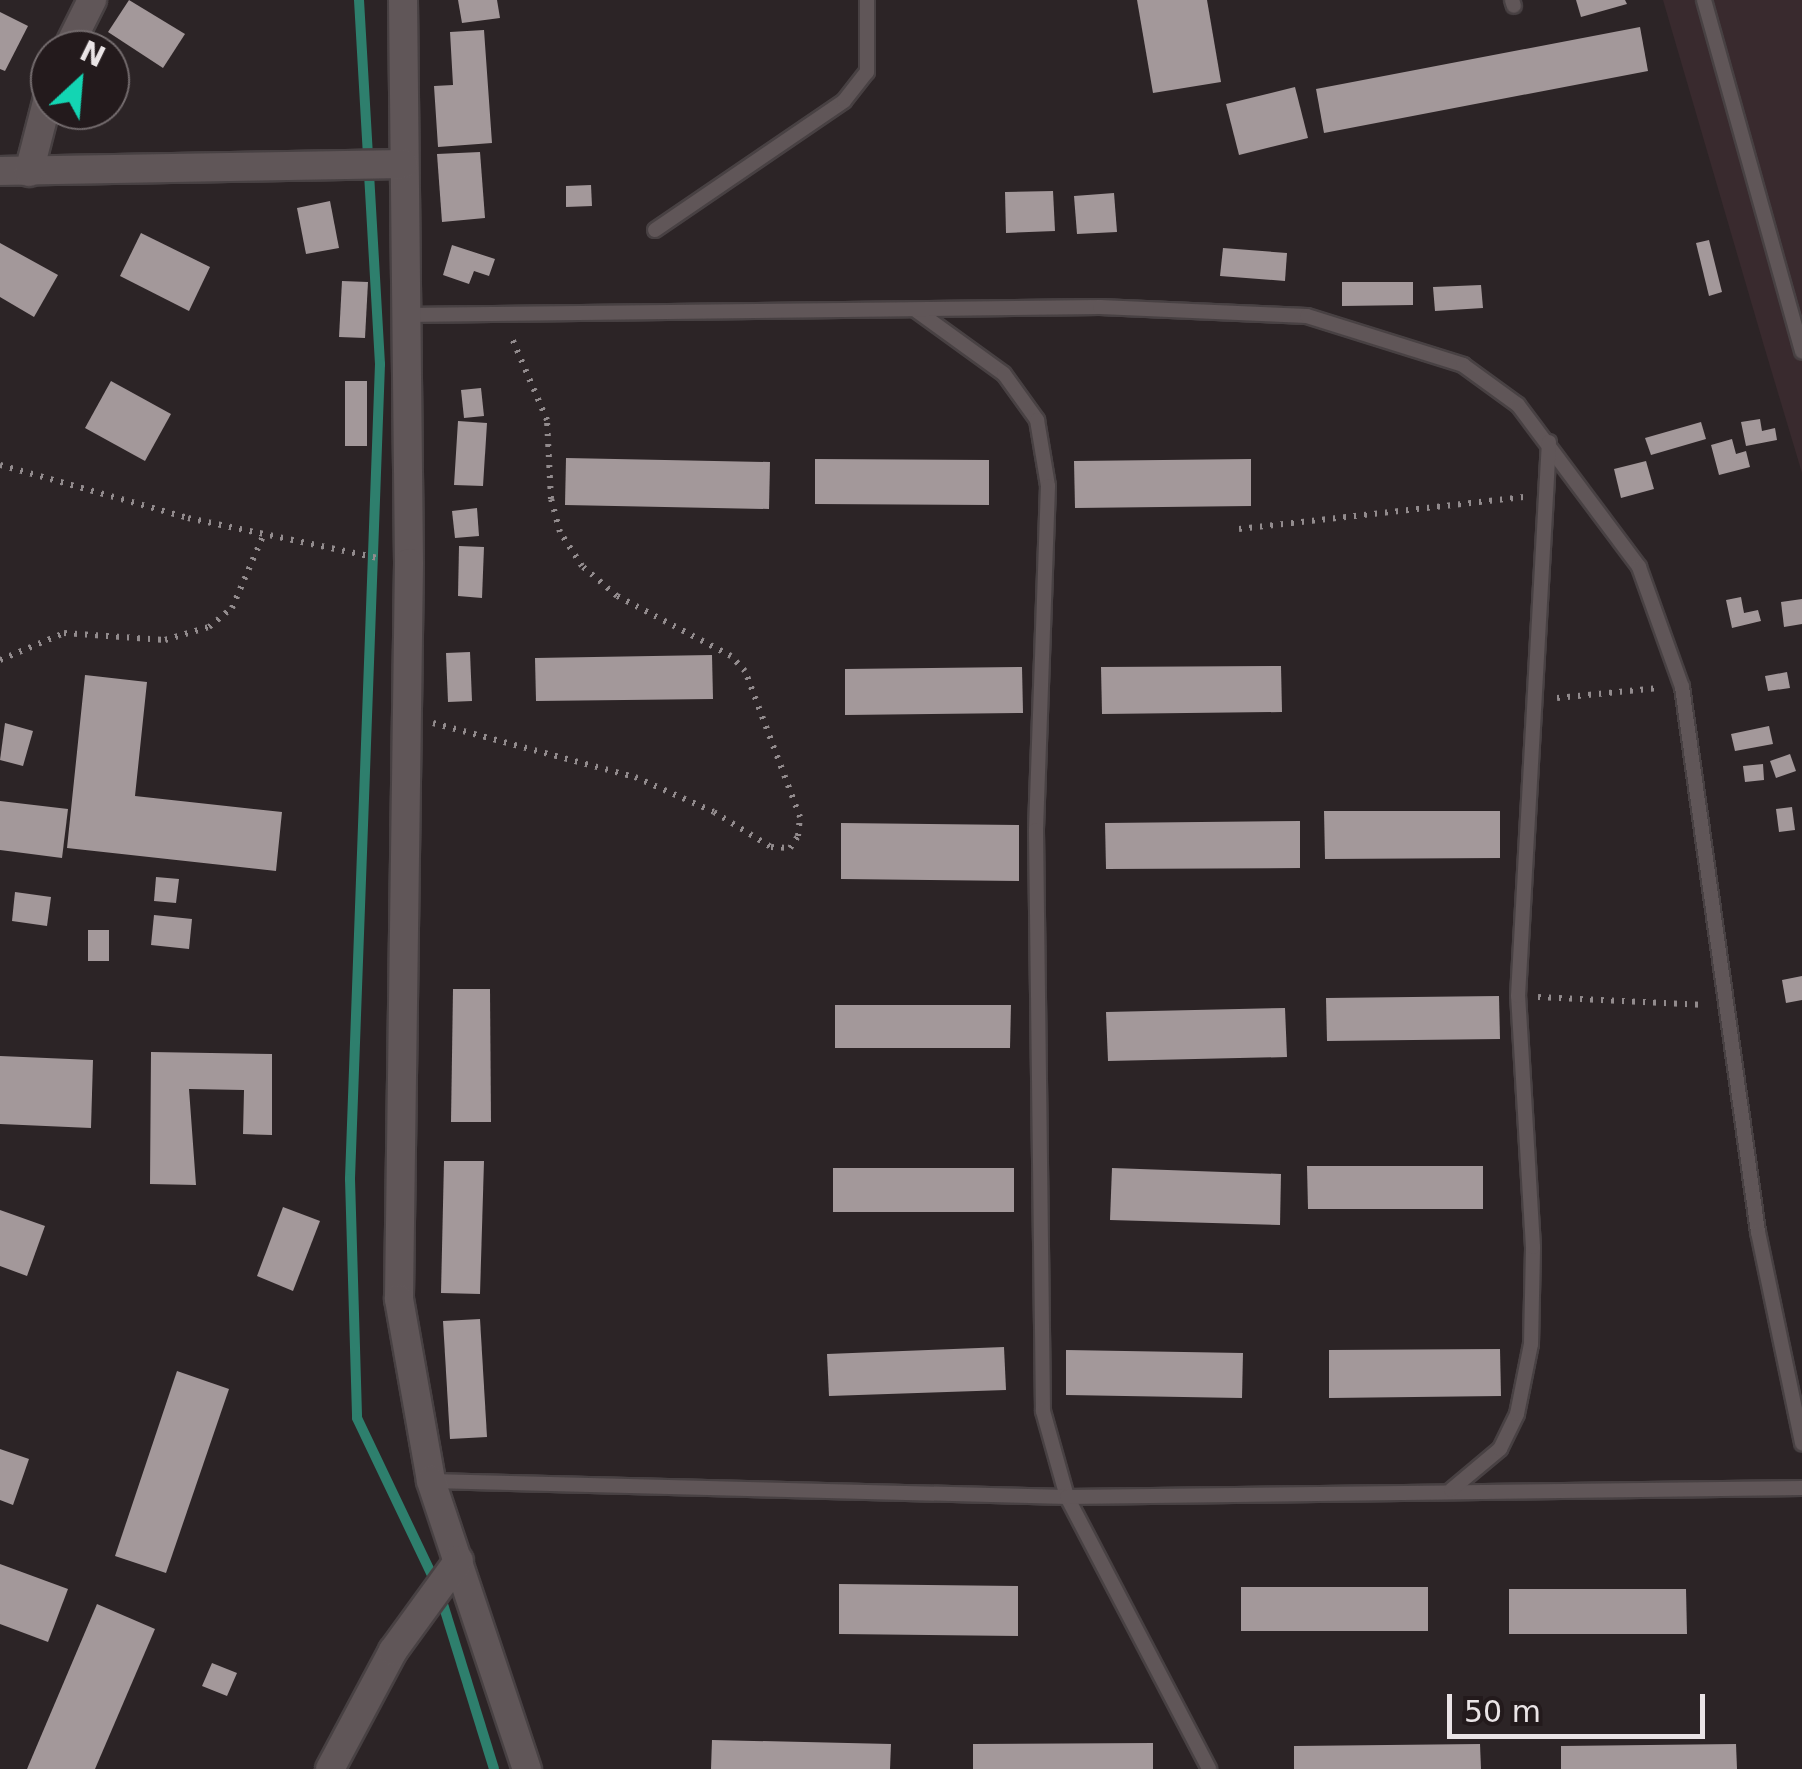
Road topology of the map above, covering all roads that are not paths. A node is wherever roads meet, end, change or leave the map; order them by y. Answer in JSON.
{"nodes":[{"id":1,"x":92,"y":0,"type":"edge"},
{"id":2,"x":403,"y":0,"type":"edge"},
{"id":3,"x":867,"y":0,"type":"edge"},
{"id":4,"x":1704,"y":0,"type":"edge"},
{"id":5,"x":77,"y":30,"type":"edge"},
{"id":6,"x":40,"y":130,"type":"edge"},
{"id":7,"x":404,"y":164,"type":"junction"},
{"id":8,"x":0,"y":172,"type":"edge"},
{"id":9,"x":29,"y":172,"type":"junction"},
{"id":10,"x":655,"y":230,"type":"dead end"},
{"id":11,"x":916,"y":310,"type":"junction"},
{"id":12,"x":404,"y":315,"type":"junction"},
{"id":13,"x":1802,"y":352,"type":"edge"},
{"id":14,"x":1549,"y":442,"type":"junction"},
{"id":15,"x":1802,"y":1443,"type":"edge"},
{"id":16,"x":431,"y":1481,"type":"junction"},
{"id":17,"x":1802,"y":1488,"type":"edge"},
{"id":18,"x":1447,"y":1492,"type":"junction"},
{"id":19,"x":1066,"y":1497,"type":"junction"},
{"id":20,"x":459,"y":1560,"type":"junction"},
{"id":21,"x":330,"y":1769,"type":"edge"},
{"id":22,"x":527,"y":1769,"type":"edge"},
{"id":23,"x":1209,"y":1769,"type":"edge"}],
"edges":[{"from":1,"to":5,"type":"street"},
{"from":2,"to":7,"type":"street"},
{"from":3,"to":10,"type":"lane"},
{"from":4,"to":13,"type":"lane"},
{"from":6,"to":9,"type":"street"},
{"from":7,"to":9,"type":"street"},
{"from":7,"to":12,"type":"street"},
{"from":8,"to":9,"type":"street"},
{"from":11,"to":12,"type":"lane"},
{"from":11,"to":14,"type":"lane"},
{"from":11,"to":19,"type":"lane"},
{"from":12,"to":16,"type":"street"},
{"from":14,"to":15,"type":"lane"},
{"from":14,"to":18,"type":"lane"},
{"from":16,"to":19,"type":"lane"},
{"from":16,"to":20,"type":"street"},
{"from":17,"to":18,"type":"lane"},
{"from":18,"to":19,"type":"lane"},
{"from":19,"to":23,"type":"lane"},
{"from":20,"to":21,"type":"street"},
{"from":20,"to":22,"type":"street"}]}
